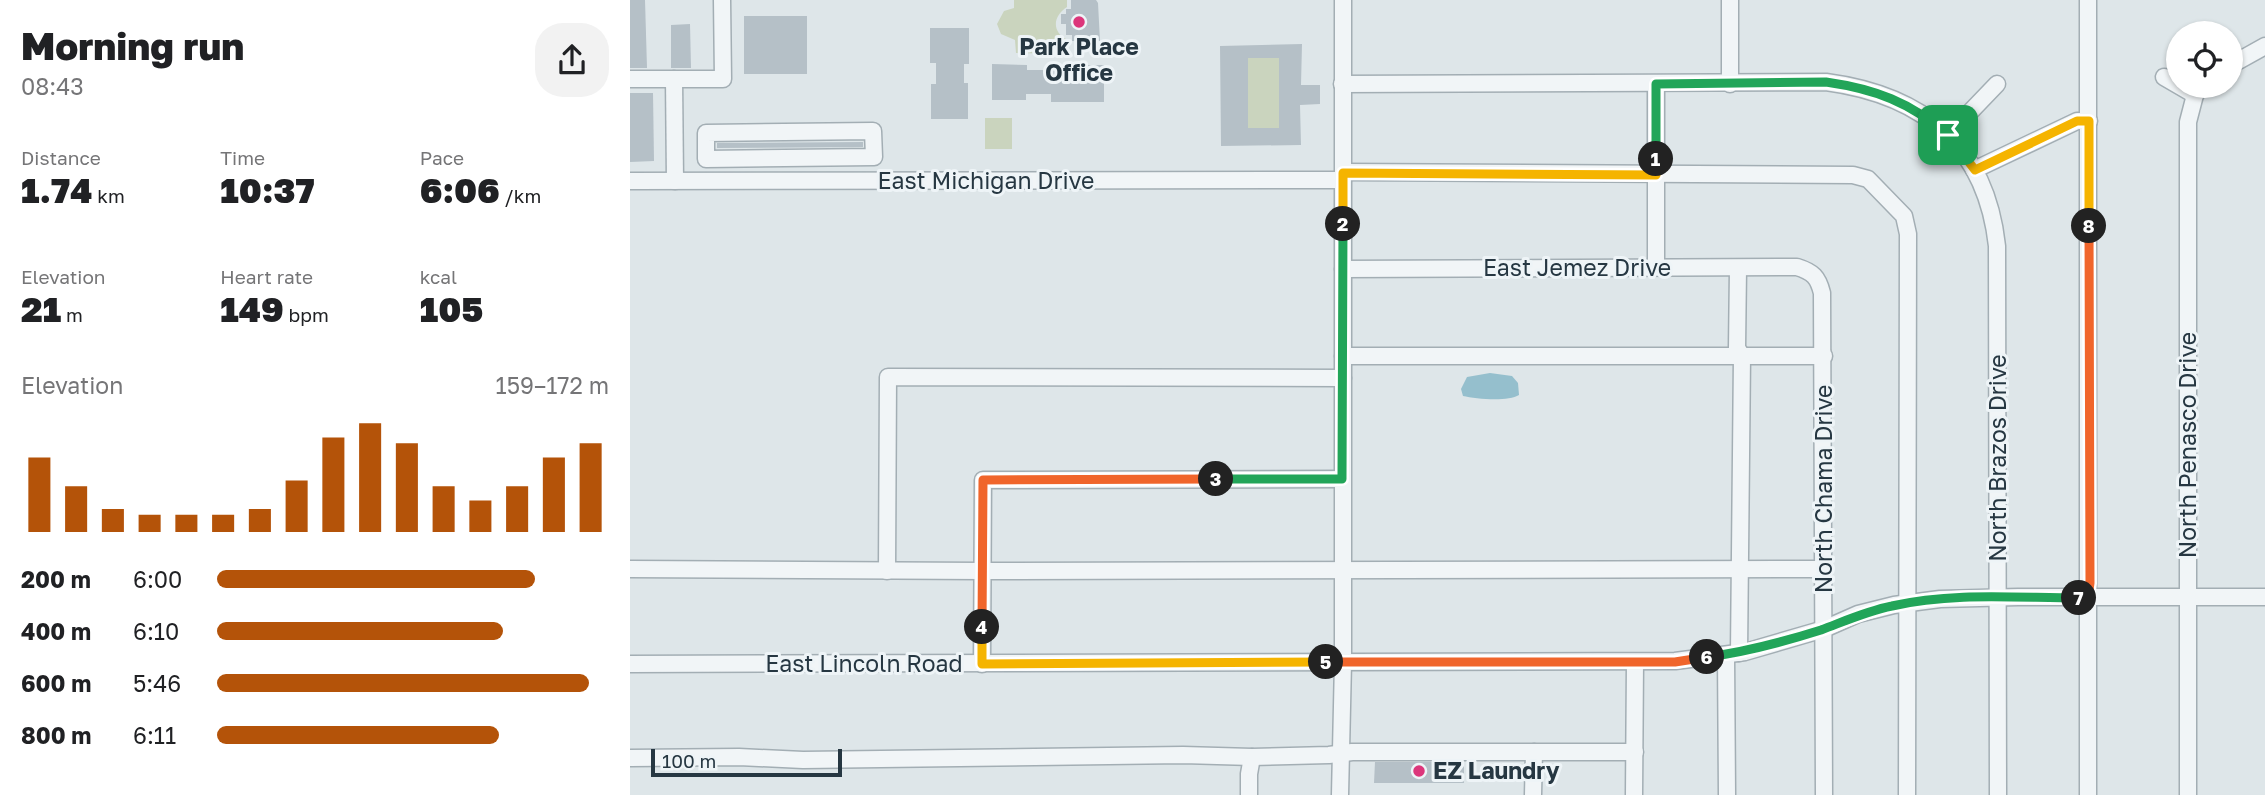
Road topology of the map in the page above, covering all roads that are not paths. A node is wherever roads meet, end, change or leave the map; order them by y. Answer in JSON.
{"nodes":[{"id":1,"x":722,"y":0,"type":"edge"},
{"id":2,"x":1343,"y":0,"type":"edge"},
{"id":3,"x":1730,"y":0,"type":"edge"},
{"id":4,"x":2088,"y":0,"type":"edge"},
{"id":5,"x":2265,"y":46,"type":"edge"},
{"id":6,"x":2243,"y":58,"type":"edge"},
{"id":7,"x":630,"y":79,"type":"edge"},
{"id":8,"x":674,"y":79,"type":"junction"},
{"id":9,"x":1342,"y":84,"type":"junction"},
{"id":10,"x":1656,"y":84,"type":"junction"},
{"id":11,"x":1730,"y":84,"type":"junction"},
{"id":12,"x":1997,"y":84,"type":"dead end"},
{"id":13,"x":2196,"y":98,"type":"edge"},
{"id":14,"x":2089,"y":121,"type":"junction"},
{"id":15,"x":1948,"y":135,"type":"junction"},
{"id":16,"x":753,"y":158,"type":"junction"},
{"id":17,"x":828,"y":158,"type":"junction"},
{"id":18,"x":1975,"y":170,"type":"junction"},
{"id":19,"x":1656,"y":175,"type":"junction"},
{"id":20,"x":1343,"y":176,"type":"junction"},
{"id":21,"x":630,"y":181,"type":"edge"},
{"id":22,"x":675,"y":181,"type":"junction"},
{"id":23,"x":754,"y":181,"type":"junction"},
{"id":24,"x":828,"y":181,"type":"junction"},
{"id":25,"x":1656,"y":268,"type":"junction"},
{"id":26,"x":1343,"y":269,"type":"junction"},
{"id":27,"x":1738,"y":269,"type":"junction"},
{"id":28,"x":1811,"y":271,"type":"joint"},
{"id":29,"x":1343,"y":356,"type":"junction"},
{"id":30,"x":1742,"y":356,"type":"junction"},
{"id":31,"x":1824,"y":356,"type":"junction"},
{"id":32,"x":1343,"y":378,"type":"junction"},
{"id":33,"x":1342,"y":479,"type":"junction"},
{"id":34,"x":630,"y":569,"type":"edge"},
{"id":35,"x":1738,"y":569,"type":"junction"},
{"id":36,"x":1824,"y":569,"type":"junction"},
{"id":37,"x":1343,"y":570,"type":"junction"},
{"id":38,"x":887,"y":571,"type":"junction"},
{"id":39,"x":982,"y":571,"type":"junction"},
{"id":40,"x":1998,"y":597,"type":"junction"},
{"id":41,"x":2265,"y":597,"type":"edge"},
{"id":42,"x":2088,"y":598,"type":"junction"},
{"id":43,"x":2187,"y":598,"type":"junction"},
{"id":44,"x":1907,"y":603,"type":"junction"},
{"id":45,"x":1824,"y":629,"type":"junction"},
{"id":46,"x":1732,"y":654,"type":"junction"},
{"id":47,"x":1343,"y":662,"type":"junction"},
{"id":48,"x":1635,"y":662,"type":"junction"},
{"id":49,"x":630,"y":664,"type":"edge"},
{"id":50,"x":982,"y":664,"type":"junction"},
{"id":51,"x":1341,"y":752,"type":"junction"},
{"id":52,"x":1534,"y":752,"type":"junction"},
{"id":53,"x":1635,"y":752,"type":"junction"},
{"id":54,"x":1252,"y":757,"type":"junction"},
{"id":55,"x":630,"y":758,"type":"edge"},
{"id":56,"x":1249,"y":795,"type":"edge"},
{"id":57,"x":1340,"y":795,"type":"edge"},
{"id":58,"x":1533,"y":795,"type":"edge"},
{"id":59,"x":1634,"y":795,"type":"edge"},
{"id":60,"x":1727,"y":795,"type":"edge"},
{"id":61,"x":1824,"y":795,"type":"edge"},
{"id":62,"x":1907,"y":795,"type":"edge"},
{"id":63,"x":1998,"y":795,"type":"edge"},
{"id":64,"x":2088,"y":795,"type":"edge"},
{"id":65,"x":2188,"y":795,"type":"edge"}],
"edges":[{"from":1,"to":8,"type":"street"},
{"from":2,"to":9,"type":"street"},
{"from":3,"to":11,"type":"street"},
{"from":4,"to":14,"type":"street"},
{"from":5,"to":6,"type":"street"},
{"from":7,"to":8,"type":"street"},
{"from":8,"to":22,"type":"street"},
{"from":9,"to":10,"type":"street"},
{"from":9,"to":20,"type":"street"},
{"from":10,"to":11,"type":"street"},
{"from":10,"to":19,"type":"street"},
{"from":11,"to":15,"type":"street"},
{"from":12,"to":15,"type":"street"},
{"from":13,"to":43,"type":"street","name":"North Penasco Drive"},
{"from":14,"to":18,"type":"street"},
{"from":14,"to":42,"type":"street"},
{"from":15,"to":18,"type":"street","name":"North Brazos Drive"},
{"from":16,"to":17,"type":"street"},
{"from":16,"to":17,"type":"street"},
{"from":16,"to":23,"type":"street"},
{"from":17,"to":24,"type":"street"},
{"from":18,"to":40,"type":"street","name":"North Brazos Drive"},
{"from":19,"to":20,"type":"street","name":"East Michigan Drive"},
{"from":19,"to":25,"type":"street"},
{"from":19,"to":44,"type":"street","name":"East Michigan Drive"},
{"from":20,"to":24,"type":"street","name":"East Michigan Drive"},
{"from":20,"to":26,"type":"street"},
{"from":21,"to":22,"type":"street","name":"East Michigan Drive"},
{"from":22,"to":23,"type":"street","name":"East Michigan Drive"},
{"from":23,"to":24,"type":"street","name":"East Michigan Drive"},
{"from":25,"to":26,"type":"street","name":"East Jemez Drive"},
{"from":25,"to":27,"type":"street","name":"East Jemez Drive"},
{"from":26,"to":29,"type":"street"},
{"from":27,"to":28,"type":"street","name":"East Jemez Drive"},
{"from":27,"to":30,"type":"street"},
{"from":28,"to":31,"type":"street","name":"North Chama Drive"},
{"from":29,"to":30,"type":"street"},
{"from":29,"to":32,"type":"street"},
{"from":30,"to":31,"type":"street"},
{"from":30,"to":35,"type":"street"},
{"from":31,"to":36,"type":"street","name":"North Chama Drive"},
{"from":32,"to":33,"type":"street"},
{"from":32,"to":38,"type":"street"},
{"from":33,"to":37,"type":"street"},
{"from":33,"to":39,"type":"street"},
{"from":34,"to":38,"type":"street"},
{"from":35,"to":36,"type":"street"},
{"from":35,"to":37,"type":"street"},
{"from":35,"to":46,"type":"street"},
{"from":36,"to":45,"type":"street","name":"North Chama Drive"},
{"from":37,"to":39,"type":"street"},
{"from":37,"to":47,"type":"street"},
{"from":38,"to":39,"type":"street"},
{"from":39,"to":50,"type":"street"},
{"from":40,"to":42,"type":"street","name":"East Lincoln Road"},
{"from":40,"to":44,"type":"street","name":"East Lincoln Road"},
{"from":40,"to":63,"type":"street","name":"North Brazos Drive"},
{"from":41,"to":43,"type":"street","name":"East Lincoln Road"},
{"from":42,"to":43,"type":"street","name":"East Lincoln Road"},
{"from":42,"to":64,"type":"street"},
{"from":43,"to":65,"type":"street","name":"North Penasco Drive"},
{"from":44,"to":45,"type":"street","name":"East Lincoln Road"},
{"from":44,"to":62,"type":"street","name":"East Michigan Drive"},
{"from":45,"to":46,"type":"street","name":"East Lincoln Road"},
{"from":45,"to":61,"type":"street","name":"North Chama Drive"},
{"from":46,"to":48,"type":"street","name":"East Lincoln Road"},
{"from":46,"to":60,"type":"street"},
{"from":47,"to":48,"type":"street","name":"East Lincoln Road"},
{"from":47,"to":50,"type":"street","name":"East Lincoln Road"},
{"from":47,"to":51,"type":"street"},
{"from":48,"to":53,"type":"street"},
{"from":49,"to":50,"type":"street","name":"East Lincoln Road"},
{"from":51,"to":52,"type":"street"},
{"from":51,"to":54,"type":"street"},
{"from":51,"to":57,"type":"street"},
{"from":52,"to":53,"type":"street"},
{"from":52,"to":58,"type":"street"},
{"from":53,"to":59,"type":"street"},
{"from":54,"to":55,"type":"street"},
{"from":54,"to":56,"type":"street"}]}
